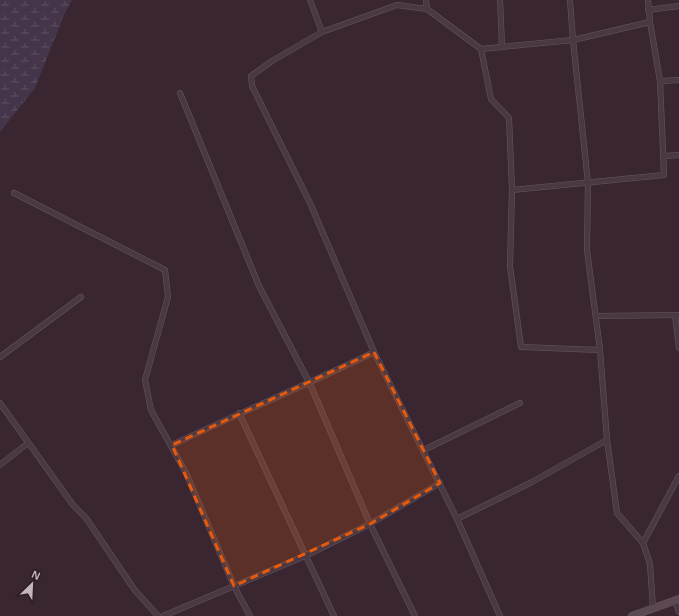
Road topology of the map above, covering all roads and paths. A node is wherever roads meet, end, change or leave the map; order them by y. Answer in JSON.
{"nodes":[{"id":1,"x":310,"y":0,"type":"edge"},
{"id":2,"x":426,"y":0,"type":"edge"},
{"id":3,"x":500,"y":0,"type":"edge"},
{"id":4,"x":570,"y":0,"type":"edge"},
{"id":5,"x":648,"y":0,"type":"edge"},
{"id":6,"x":396,"y":2,"type":"edge"},
{"id":7,"x":679,"y":6,"type":"edge"},
{"id":8,"x":427,"y":9,"type":"junction"},
{"id":9,"x":648,"y":10,"type":"junction"},
{"id":10,"x":650,"y":22,"type":"junction"},
{"id":11,"x":322,"y":32,"type":"junction"},
{"id":12,"x":573,"y":40,"type":"junction"},
{"id":13,"x":481,"y":49,"type":"junction"},
{"id":14,"x":679,"y":80,"type":"edge"},
{"id":15,"x":660,"y":81,"type":"junction"},
{"id":16,"x":180,"y":92,"type":"dead end"},
{"id":17,"x":679,"y":155,"type":"edge"},
{"id":18,"x":664,"y":156,"type":"junction"},
{"id":19,"x":588,"y":183,"type":"junction"},
{"id":20,"x":512,"y":190,"type":"junction"},
{"id":21,"x":14,"y":193,"type":"dead end"},
{"id":22,"x":81,"y":297,"type":"dead end"},
{"id":23,"x":677,"y":315,"type":"edge"},
{"id":24,"x":597,"y":316,"type":"junction"},
{"id":25,"x":679,"y":348,"type":"edge"},
{"id":26,"x":600,"y":350,"type":"junction"},
{"id":27,"x":374,"y":352,"type":"junction"},
{"id":28,"x":0,"y":357,"type":"edge"},
{"id":29,"x":310,"y":384,"type":"junction"},
{"id":30,"x":0,"y":403,"type":"edge"},
{"id":31,"x":520,"y":403,"type":"dead end"},
{"id":32,"x":239,"y":413,"type":"junction"},
{"id":33,"x":607,"y":440,"type":"junction"},
{"id":34,"x":28,"y":443,"type":"junction"},
{"id":35,"x":172,"y":445,"type":"junction"},
{"id":36,"x":424,"y":450,"type":"junction"},
{"id":37,"x":0,"y":465,"type":"edge"},
{"id":38,"x":679,"y":476,"type":"edge"},
{"id":39,"x":440,"y":483,"type":"junction"},
{"id":40,"x":457,"y":519,"type":"junction"},
{"id":41,"x":370,"y":524,"type":"junction"},
{"id":42,"x":643,"y":543,"type":"junction"},
{"id":43,"x":305,"y":556,"type":"junction"},
{"id":44,"x":234,"y":586,"type":"junction"},
{"id":45,"x":677,"y":600,"type":"edge"},
{"id":46,"x":653,"y":608,"type":"junction"},
{"id":47,"x":679,"y":612,"type":"edge"},
{"id":48,"x":158,"y":616,"type":"edge"},
{"id":49,"x":162,"y":616,"type":"edge"},
{"id":50,"x":250,"y":616,"type":"edge"},
{"id":51,"x":334,"y":616,"type":"edge"},
{"id":52,"x":415,"y":616,"type":"edge"},
{"id":53,"x":500,"y":616,"type":"edge"},
{"id":54,"x":632,"y":616,"type":"edge"}],
"edges":[{"from":1,"to":11,"type":"street"},
{"from":2,"to":8,"type":"street"},
{"from":3,"to":13,"type":"street"},
{"from":4,"to":12,"type":"street"},
{"from":5,"to":9,"type":"street"},
{"from":6,"to":8,"type":"street"},
{"from":6,"to":11,"type":"street"},
{"from":7,"to":9,"type":"street"},
{"from":8,"to":13,"type":"street"},
{"from":9,"to":10,"type":"street"},
{"from":10,"to":12,"type":"street"},
{"from":10,"to":15,"type":"street"},
{"from":11,"to":27,"type":"street"},
{"from":12,"to":13,"type":"street"},
{"from":12,"to":19,"type":"street"},
{"from":13,"to":20,"type":"street"},
{"from":14,"to":15,"type":"street"},
{"from":15,"to":18,"type":"street"},
{"from":16,"to":29,"type":"street"},
{"from":17,"to":18,"type":"street"},
{"from":18,"to":19,"type":"street"},
{"from":19,"to":20,"type":"street"},
{"from":19,"to":24,"type":"street"},
{"from":20,"to":26,"type":"street"},
{"from":21,"to":35,"type":"street"},
{"from":22,"to":28,"type":"street"},
{"from":23,"to":24,"type":"street"},
{"from":23,"to":25,"type":"street"},
{"from":24,"to":26,"type":"street"},
{"from":26,"to":33,"type":"street"},
{"from":27,"to":29,"type":"street"},
{"from":27,"to":36,"type":"street"},
{"from":29,"to":32,"type":"street"},
{"from":29,"to":41,"type":"street"},
{"from":30,"to":34,"type":"street"},
{"from":31,"to":36,"type":"street"},
{"from":32,"to":35,"type":"street"},
{"from":32,"to":43,"type":"street"},
{"from":33,"to":40,"type":"street"},
{"from":33,"to":42,"type":"street"},
{"from":34,"to":37,"type":"street"},
{"from":34,"to":48,"type":"street"},
{"from":35,"to":44,"type":"street"},
{"from":36,"to":39,"type":"street"},
{"from":38,"to":42,"type":"street"},
{"from":39,"to":40,"type":"street"},
{"from":39,"to":41,"type":"street"},
{"from":40,"to":53,"type":"street"},
{"from":41,"to":43,"type":"street"},
{"from":41,"to":52,"type":"street"},
{"from":42,"to":46,"type":"street"},
{"from":43,"to":44,"type":"street"},
{"from":43,"to":51,"type":"street"},
{"from":44,"to":49,"type":"street"},
{"from":44,"to":50,"type":"street"},
{"from":45,"to":46,"type":"main road"},
{"from":45,"to":47,"type":"street"},
{"from":46,"to":54,"type":"main road"}]}
